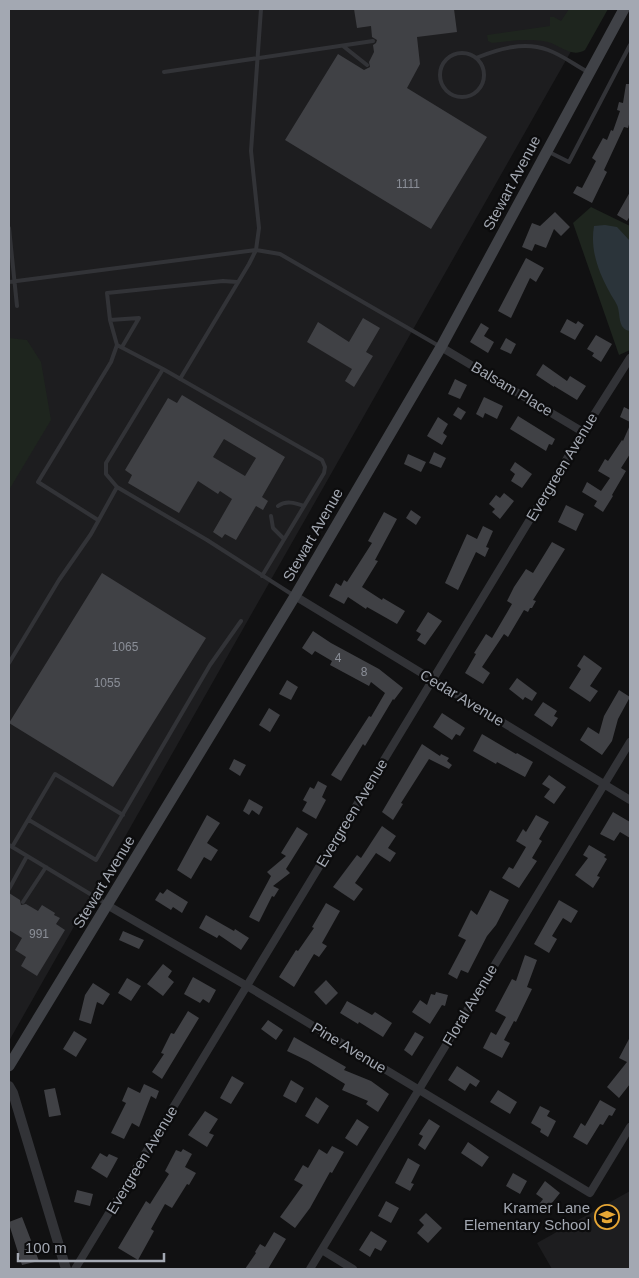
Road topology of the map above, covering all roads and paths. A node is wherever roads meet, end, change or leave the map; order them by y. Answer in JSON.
{"nodes":[{"id":1,"x":262,"y":9,"type":"edge"},
{"id":2,"x":624,"y":9,"type":"edge"},
{"id":3,"x":373,"y":41,"type":"dead end"},
{"id":4,"x":630,"y":45,"type":"edge"},
{"id":5,"x":343,"y":46,"type":"junction"},
{"id":6,"x":258,"y":58,"type":"junction"},
{"id":7,"x":476,"y":58,"type":"junction"},
{"id":8,"x":367,"y":65,"type":"dead end"},
{"id":9,"x":164,"y":72,"type":"dead end"},
{"id":10,"x":589,"y":73,"type":"junction"},
{"id":11,"x":546,"y":151,"type":"junction"},
{"id":12,"x":9,"y":228,"type":"edge"},
{"id":13,"x":256,"y":250,"type":"junction"},
{"id":14,"x":15,"y":281,"type":"junction"},
{"id":15,"x":9,"y":282,"type":"edge"},
{"id":16,"x":237,"y":282,"type":"junction"},
{"id":17,"x":18,"y":306,"type":"dead end"},
{"id":18,"x":110,"y":320,"type":"junction"},
{"id":19,"x":117,"y":345,"type":"junction"},
{"id":20,"x":122,"y":346,"type":"junction"},
{"id":21,"x":441,"y":347,"type":"junction"},
{"id":22,"x":630,"y":358,"type":"edge"},
{"id":23,"x":163,"y":369,"type":"junction"},
{"id":24,"x":180,"y":379,"type":"junction"},
{"id":25,"x":583,"y":432,"type":"junction"},
{"id":26,"x":117,"y":487,"type":"junction"},
{"id":27,"x":278,"y":506,"type":"dead end"},
{"id":28,"x":304,"y":506,"type":"junction"},
{"id":29,"x":271,"y":516,"type":"dead end"},
{"id":30,"x":98,"y":520,"type":"junction"},
{"id":31,"x":284,"y":539,"type":"junction"},
{"id":32,"x":262,"y":576,"type":"junction"},
{"id":33,"x":295,"y":596,"type":"junction"},
{"id":34,"x":241,"y":621,"type":"dead end"},
{"id":35,"x":9,"y":663,"type":"edge"},
{"id":36,"x":432,"y":680,"type":"junction"},
{"id":37,"x":630,"y":742,"type":"edge"},
{"id":38,"x":604,"y":784,"type":"junction"},
{"id":39,"x":630,"y":800,"type":"edge"},
{"id":40,"x":123,"y":815,"type":"junction"},
{"id":41,"x":29,"y":820,"type":"junction"},
{"id":42,"x":11,"y":846,"type":"edge"},
{"id":43,"x":27,"y":856,"type":"junction"},
{"id":44,"x":46,"y":868,"type":"junction"},
{"id":45,"x":9,"y":889,"type":"edge"},
{"id":46,"x":23,"y":902,"type":"dead end"},
{"id":47,"x":107,"y":905,"type":"junction"},
{"id":48,"x":247,"y":986,"type":"junction"},
{"id":49,"x":9,"y":1066,"type":"edge"},
{"id":50,"x":9,"y":1086,"type":"edge"},
{"id":51,"x":419,"y":1090,"type":"junction"},
{"id":52,"x":630,"y":1127,"type":"edge"},
{"id":53,"x":322,"y":1250,"type":"junction"},
{"id":54,"x":66,"y":1269,"type":"edge"},
{"id":55,"x":74,"y":1269,"type":"edge"},
{"id":56,"x":310,"y":1269,"type":"edge"},
{"id":57,"x":354,"y":1269,"type":"edge"}],
"edges":[{"from":1,"to":6,"type":"lane"},
{"from":2,"to":10,"type":"main road","name":"Stewart Avenue"},
{"from":3,"to":5,"type":"lane"},
{"from":4,"to":11,"type":"lane"},
{"from":5,"to":6,"type":"lane"},
{"from":5,"to":8,"type":"lane"},
{"from":6,"to":9,"type":"lane"},
{"from":6,"to":13,"type":"lane"},
{"from":7,"to":7,"type":"lane"},
{"from":7,"to":10,"type":"lane"},
{"from":10,"to":11,"type":"main road","name":"Stewart Avenue"},
{"from":11,"to":21,"type":"main road","name":"Stewart Avenue"},
{"from":12,"to":14,"type":"lane"},
{"from":13,"to":14,"type":"lane"},
{"from":13,"to":16,"type":"lane"},
{"from":13,"to":21,"type":"lane"},
{"from":14,"to":15,"type":"lane"},
{"from":14,"to":17,"type":"lane"},
{"from":16,"to":18,"type":"lane"},
{"from":16,"to":24,"type":"lane"},
{"from":18,"to":19,"type":"lane"},
{"from":18,"to":20,"type":"lane"},
{"from":19,"to":20,"type":"lane"},
{"from":19,"to":30,"type":"lane"},
{"from":20,"to":23,"type":"lane"},
{"from":21,"to":25,"type":"street","name":"Balsam Place"},
{"from":21,"to":33,"type":"main road","name":"Stewart Avenue"},
{"from":22,"to":25,"type":"street","name":"Evergreen Avenue"},
{"from":23,"to":24,"type":"lane"},
{"from":23,"to":26,"type":"lane"},
{"from":24,"to":28,"type":"lane"},
{"from":25,"to":36,"type":"street","name":"Evergreen Avenue"},
{"from":26,"to":30,"type":"lane"},
{"from":26,"to":32,"type":"lane"},
{"from":27,"to":28,"type":"lane"},
{"from":28,"to":31,"type":"lane"},
{"from":29,"to":31,"type":"lane"},
{"from":30,"to":35,"type":"lane"},
{"from":31,"to":32,"type":"lane"},
{"from":32,"to":33,"type":"lane"},
{"from":33,"to":36,"type":"street","name":"Cedar Avenue"},
{"from":33,"to":47,"type":"main road","name":"Stewart Avenue"},
{"from":34,"to":40,"type":"lane"},
{"from":36,"to":38,"type":"street","name":"Cedar Avenue"},
{"from":36,"to":48,"type":"street","name":"Evergreen Avenue"},
{"from":37,"to":38,"type":"street","name":"Floral Avenue"},
{"from":38,"to":39,"type":"street","name":"Cedar Avenue"},
{"from":38,"to":51,"type":"street","name":"Floral Avenue"},
{"from":40,"to":41,"type":"lane"},
{"from":40,"to":41,"type":"lane"},
{"from":41,"to":42,"type":"lane"},
{"from":42,"to":43,"type":"lane"},
{"from":43,"to":44,"type":"lane"},
{"from":43,"to":45,"type":"lane"},
{"from":44,"to":46,"type":"lane"},
{"from":44,"to":47,"type":"lane"},
{"from":47,"to":48,"type":"street","name":"Pine Avenue"},
{"from":47,"to":49,"type":"main road","name":"Stewart Avenue"},
{"from":48,"to":51,"type":"street","name":"Pine Avenue"},
{"from":48,"to":55,"type":"street","name":"Evergreen Avenue"},
{"from":50,"to":54,"type":"street"},
{"from":51,"to":52,"type":"street","name":"Pine Avenue"},
{"from":51,"to":53,"type":"street","name":"Floral Avenue"},
{"from":53,"to":56,"type":"street","name":"Floral Avenue"},
{"from":53,"to":57,"type":"street"}]}
